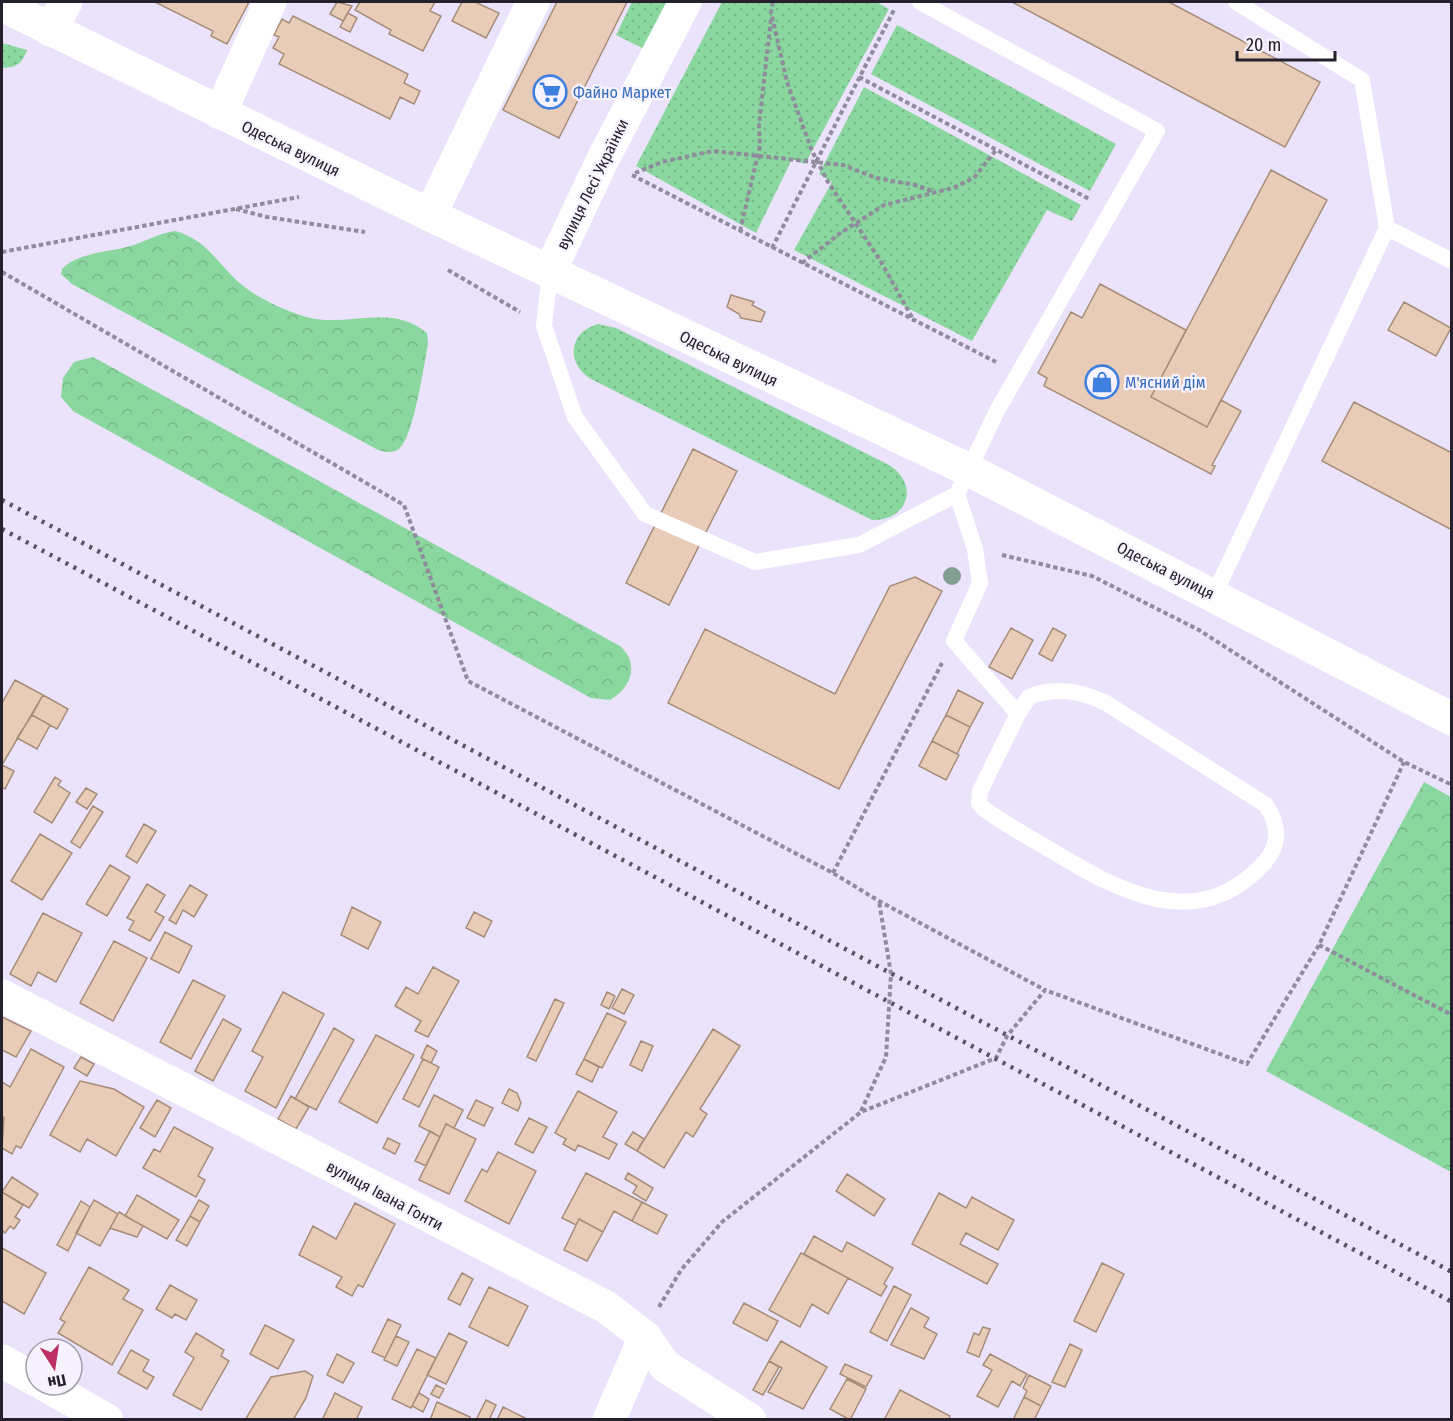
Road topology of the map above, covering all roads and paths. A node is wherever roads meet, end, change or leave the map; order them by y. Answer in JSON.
{"nodes":[{"id":1,"x":66,"y":2,"type":"edge"},
{"id":2,"x":270,"y":2,"type":"edge"},
{"id":3,"x":533,"y":2,"type":"edge"},
{"id":4,"x":685,"y":2,"type":"edge"},
{"id":5,"x":772,"y":2,"type":"edge"},
{"id":6,"x":899,"y":2,"type":"edge"},
{"id":7,"x":920,"y":2,"type":"edge"},
{"id":8,"x":1236,"y":2,"type":"edge"},
{"id":9,"x":2,"y":5,"type":"edge"},
{"id":10,"x":772,"y":14,"type":"junction"},
{"id":11,"x":50,"y":30,"type":"junction"},
{"id":12,"x":859,"y":77,"type":"junction"},
{"id":13,"x":220,"y":113,"type":"junction"},
{"id":14,"x":996,"y":150,"type":"junction"},
{"id":15,"x":758,"y":155,"type":"junction"},
{"id":16,"x":603,"y":159,"type":"junction"},
{"id":17,"x":818,"y":162,"type":"junction"},
{"id":18,"x":631,"y":174,"type":"junction"},
{"id":19,"x":935,"y":192,"type":"junction"},
{"id":20,"x":299,"y":197,"type":"dead end"},
{"id":21,"x":233,"y":208,"type":"junction"},
{"id":22,"x":1112,"y":211,"type":"junction"},
{"id":23,"x":430,"y":215,"type":"junction"},
{"id":24,"x":855,"y":223,"type":"junction"},
{"id":25,"x":1387,"y":228,"type":"junction"},
{"id":26,"x":740,"y":231,"type":"junction"},
{"id":27,"x":365,"y":232,"type":"dead end"},
{"id":28,"x":772,"y":248,"type":"junction"},
{"id":29,"x":2,"y":252,"type":"edge"},
{"id":30,"x":1452,"y":261,"type":"edge"},
{"id":31,"x":802,"y":263,"type":"junction"},
{"id":32,"x":448,"y":270,"type":"dead end"},
{"id":33,"x":550,"y":271,"type":"junction"},
{"id":34,"x":2,"y":272,"type":"edge"},
{"id":35,"x":914,"y":322,"type":"junction"},
{"id":36,"x":544,"y":326,"type":"junction"},
{"id":37,"x":1019,"y":372,"type":"junction"},
{"id":38,"x":962,"y":482,"type":"junction"},
{"id":39,"x":975,"y":549,"type":"junction"},
{"id":40,"x":1214,"y":595,"type":"junction"},
{"id":41,"x":954,"y":641,"type":"junction"},
{"id":42,"x":1018,"y":714,"type":"junction"},
{"id":43,"x":1452,"y":719,"type":"edge"},
{"id":44,"x":1404,"y":762,"type":"junction"},
{"id":45,"x":1452,"y":785,"type":"edge"},
{"id":46,"x":833,"y":873,"type":"junction"},
{"id":47,"x":879,"y":901,"type":"junction"},
{"id":48,"x":1319,"y":945,"type":"junction"},
{"id":49,"x":1046,"y":990,"type":"junction"},
{"id":50,"x":2,"y":996,"type":"edge"},
{"id":51,"x":1452,"y":1015,"type":"edge"},
{"id":52,"x":861,"y":1112,"type":"junction"},
{"id":53,"x":645,"y":1337,"type":"junction"},
{"id":54,"x":2,"y":1360,"type":"edge"},
{"id":55,"x":24,"y":1373,"type":"edge"},
{"id":56,"x":67,"y":1397,"type":"edge"},
{"id":57,"x":107,"y":1419,"type":"edge"},
{"id":58,"x":609,"y":1419,"type":"edge"},
{"id":59,"x":750,"y":1419,"type":"edge"}],
"edges":[{"from":1,"to":11,"type":"street"},
{"from":2,"to":13,"type":"street"},
{"from":3,"to":23,"type":"street"},
{"from":4,"to":16,"type":"street","name":"вулиця Лесі Українки"},
{"from":5,"to":10,"type":"path"},
{"from":6,"to":12,"type":"path"},
{"from":7,"to":22,"type":"lane"},
{"from":8,"to":25,"type":"lane"},
{"from":9,"to":11,"type":"street","name":"Одеська вулиця"},
{"from":10,"to":15,"type":"path"},
{"from":10,"to":17,"type":"path"},
{"from":11,"to":13,"type":"street","name":"Одеська вулиця"},
{"from":12,"to":14,"type":"path"},
{"from":12,"to":17,"type":"path"},
{"from":13,"to":23,"type":"street","name":"Одеська вулиця"},
{"from":14,"to":19,"type":"path"},
{"from":14,"to":22,"type":"path"},
{"from":15,"to":17,"type":"path"},
{"from":15,"to":18,"type":"path"},
{"from":15,"to":26,"type":"path"},
{"from":16,"to":18,"type":"path"},
{"from":16,"to":33,"type":"street","name":"вулиця Лесі Українки"},
{"from":17,"to":19,"type":"path"},
{"from":17,"to":24,"type":"path"},
{"from":17,"to":28,"type":"path"},
{"from":18,"to":26,"type":"path"},
{"from":19,"to":24,"type":"path"},
{"from":20,"to":21,"type":"path"},
{"from":21,"to":27,"type":"path"},
{"from":21,"to":29,"type":"path"},
{"from":22,"to":37,"type":"lane"},
{"from":23,"to":33,"type":"street","name":"Одеська вулиця"},
{"from":24,"to":31,"type":"path"},
{"from":24,"to":35,"type":"path"},
{"from":25,"to":30,"type":"lane"},
{"from":25,"to":40,"type":"lane"},
{"from":26,"to":28,"type":"path"},
{"from":28,"to":31,"type":"path"},
{"from":31,"to":35,"type":"path"},
{"from":32,"to":36,"type":"path"},
{"from":33,"to":36,"type":"lane"},
{"from":33,"to":38,"type":"street","name":"Одеська вулиця"},
{"from":34,"to":46,"type":"path"},
{"from":35,"to":37,"type":"path"},
{"from":36,"to":38,"type":"lane"},
{"from":37,"to":38,"type":"lane"},
{"from":38,"to":39,"type":"lane"},
{"from":38,"to":40,"type":"street","name":"Одеська вулиця"},
{"from":39,"to":41,"type":"lane"},
{"from":39,"to":44,"type":"path"},
{"from":40,"to":43,"type":"street","name":"Одеська вулиця"},
{"from":41,"to":42,"type":"lane"},
{"from":41,"to":46,"type":"path"},
{"from":42,"to":42,"type":"lane"},
{"from":44,"to":45,"type":"path"},
{"from":44,"to":48,"type":"path"},
{"from":46,"to":47,"type":"path"},
{"from":47,"to":49,"type":"path"},
{"from":47,"to":52,"type":"path"},
{"from":48,"to":49,"type":"path"},
{"from":48,"to":51,"type":"path"},
{"from":49,"to":52,"type":"path"},
{"from":50,"to":53,"type":"street","name":"вулиця Івана Гонти"},
{"from":52,"to":53,"type":"path"},
{"from":53,"to":58,"type":"street"},
{"from":53,"to":59,"type":"street","name":"вулиця Івана Гонти"},
{"from":54,"to":55,"type":"street"},
{"from":56,"to":57,"type":"street"}]}
